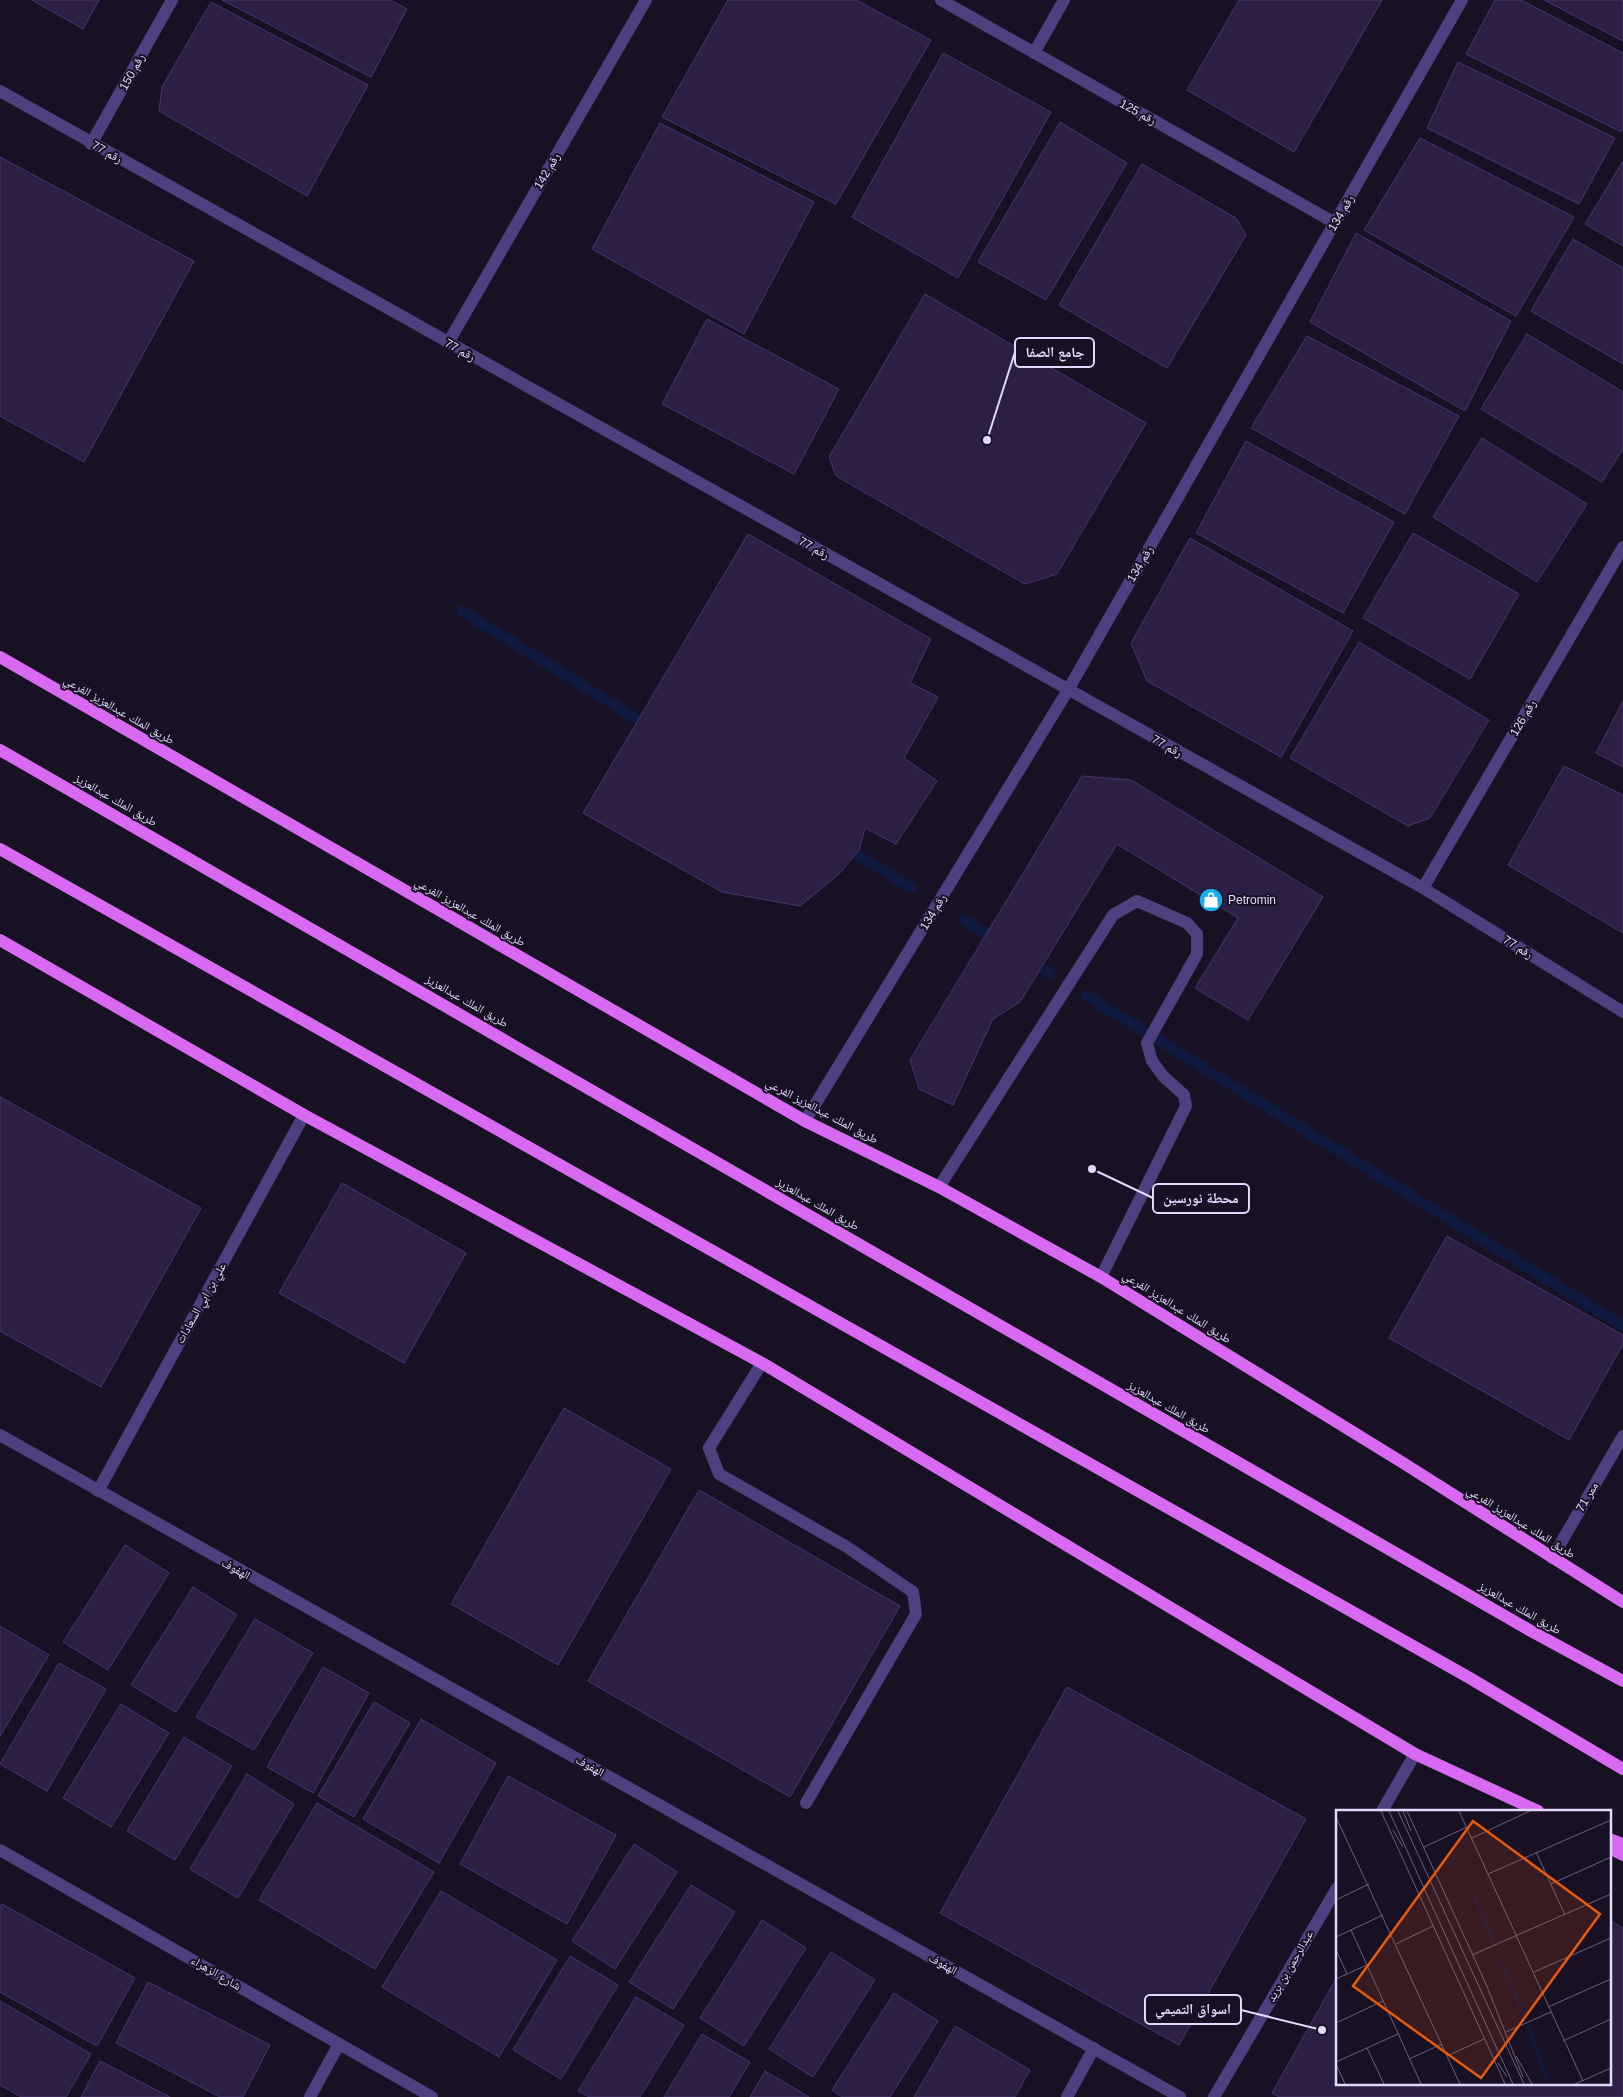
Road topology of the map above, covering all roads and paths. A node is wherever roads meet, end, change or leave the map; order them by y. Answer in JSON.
{"nodes":[{"id":1,"x":172,"y":0,"type":"edge"},
{"id":2,"x":646,"y":0,"type":"edge"},
{"id":3,"x":941,"y":0,"type":"edge"},
{"id":4,"x":1064,"y":0,"type":"edge"},
{"id":5,"x":1462,"y":0,"type":"edge"},
{"id":6,"x":1034,"y":53,"type":"junction"},
{"id":7,"x":0,"y":91,"type":"edge"},
{"id":8,"x":91,"y":144,"type":"junction"},
{"id":9,"x":1336,"y":223,"type":"junction"},
{"id":10,"x":448,"y":343,"type":"junction"},
{"id":11,"x":1623,"y":547,"type":"edge"},
{"id":12,"x":0,"y":657,"type":"edge"},
{"id":13,"x":1068,"y":690,"type":"junction"},
{"id":14,"x":0,"y":750,"type":"edge"},
{"id":15,"x":0,"y":849,"type":"edge"},
{"id":16,"x":1422,"y":888,"type":"junction"},
{"id":17,"x":0,"y":940,"type":"edge"},
{"id":18,"x":1623,"y":1012,"type":"edge"},
{"id":19,"x":304,"y":1115,"type":"junction"},
{"id":20,"x":805,"y":1120,"type":"junction"},
{"id":21,"x":939,"y":1187,"type":"junction"},
{"id":22,"x":1101,"y":1277,"type":"junction"},
{"id":23,"x":762,"y":1363,"type":"junction"},
{"id":24,"x":0,"y":1435,"type":"edge"},
{"id":25,"x":1623,"y":1436,"type":"edge"},
{"id":26,"x":98,"y":1491,"type":"junction"},
{"id":27,"x":1552,"y":1558,"type":"junction"},
{"id":28,"x":1623,"y":1602,"type":"edge"},
{"id":29,"x":1623,"y":1681,"type":"edge"},
{"id":30,"x":1416,"y":1754,"type":"junction"},
{"id":31,"x":1623,"y":1769,"type":"edge"},
{"id":32,"x":806,"y":1803,"type":"dead end"},
{"id":33,"x":1383,"y":1810,"type":"edge"},
{"id":34,"x":1536,"y":1810,"type":"edge"},
{"id":35,"x":1610,"y":1839,"type":"edge"},
{"id":36,"x":1623,"y":1844,"type":"edge"},
{"id":37,"x":1610,"y":1849,"type":"edge"},
{"id":38,"x":0,"y":1850,"type":"edge"},
{"id":39,"x":1623,"y":1856,"type":"edge"},
{"id":40,"x":1336,"y":1890,"type":"edge"},
{"id":41,"x":339,"y":2044,"type":"junction"},
{"id":42,"x":1094,"y":2048,"type":"junction"},
{"id":43,"x":310,"y":2097,"type":"edge"},
{"id":44,"x":432,"y":2097,"type":"edge"},
{"id":45,"x":1067,"y":2097,"type":"edge"},
{"id":46,"x":1180,"y":2097,"type":"edge"},
{"id":47,"x":1214,"y":2097,"type":"edge"}],
"edges":[{"from":1,"to":8,"type":"street","name":"رقم 150"},
{"from":2,"to":10,"type":"street","name":"رقم 142"},
{"from":3,"to":6,"type":"street","name":"رقم 125"},
{"from":4,"to":6,"type":"street"},
{"from":5,"to":9,"type":"street","name":"رقم 134"},
{"from":6,"to":9,"type":"street","name":"رقم 125"},
{"from":7,"to":8,"type":"street","name":"رقم 77"},
{"from":8,"to":10,"type":"street","name":"رقم 77"},
{"from":9,"to":13,"type":"street","name":"رقم 134"},
{"from":10,"to":13,"type":"street","name":"رقم 77"},
{"from":11,"to":16,"type":"street","name":"رقم 126"},
{"from":12,"to":20,"type":"main road","name":"طريق الملك عبدالعزيز الفرعي"},
{"from":13,"to":16,"type":"street","name":"رقم 77"},
{"from":13,"to":20,"type":"street","name":"رقم 134"},
{"from":14,"to":29,"type":"main road","name":"طريق الملك عبدالعزيز"},
{"from":15,"to":31,"type":"main road"},
{"from":16,"to":18,"type":"street","name":"رقم 77"},
{"from":17,"to":19,"type":"main road"},
{"from":19,"to":23,"type":"main road"},
{"from":19,"to":26,"type":"street","name":"علي بن ابي السعادات"},
{"from":20,"to":21,"type":"main road","name":"طريق الملك عبدالعزيز الفرعي"},
{"from":21,"to":22,"type":"main road","name":"طريق الملك عبدالعزيز الفرعي"},
{"from":21,"to":22,"type":"street"},
{"from":22,"to":27,"type":"main road","name":"طريق الملك عبدالعزيز الفرعي"},
{"from":23,"to":30,"type":"main road"},
{"from":23,"to":32,"type":"street"},
{"from":24,"to":26,"type":"street","name":"الهفوف"},
{"from":25,"to":27,"type":"street","name":"ممر 71"},
{"from":26,"to":42,"type":"street","name":"الهفوف"},
{"from":27,"to":28,"type":"main road","name":"طريق الملك عبدالعزيز الفرعي"},
{"from":30,"to":33,"type":"street"},
{"from":30,"to":34,"type":"main road"},
{"from":35,"to":36,"type":"main road"},
{"from":37,"to":39,"type":"main road"},
{"from":38,"to":41,"type":"street","name":"شارع الزهراء"},
{"from":40,"to":47,"type":"street","name":"عبدالرحمن بن بريد"},
{"from":41,"to":43,"type":"street"},
{"from":41,"to":44,"type":"street","name":"شارع الزهراء"},
{"from":42,"to":45,"type":"street"},
{"from":42,"to":46,"type":"street","name":"الهفوف"}]}
